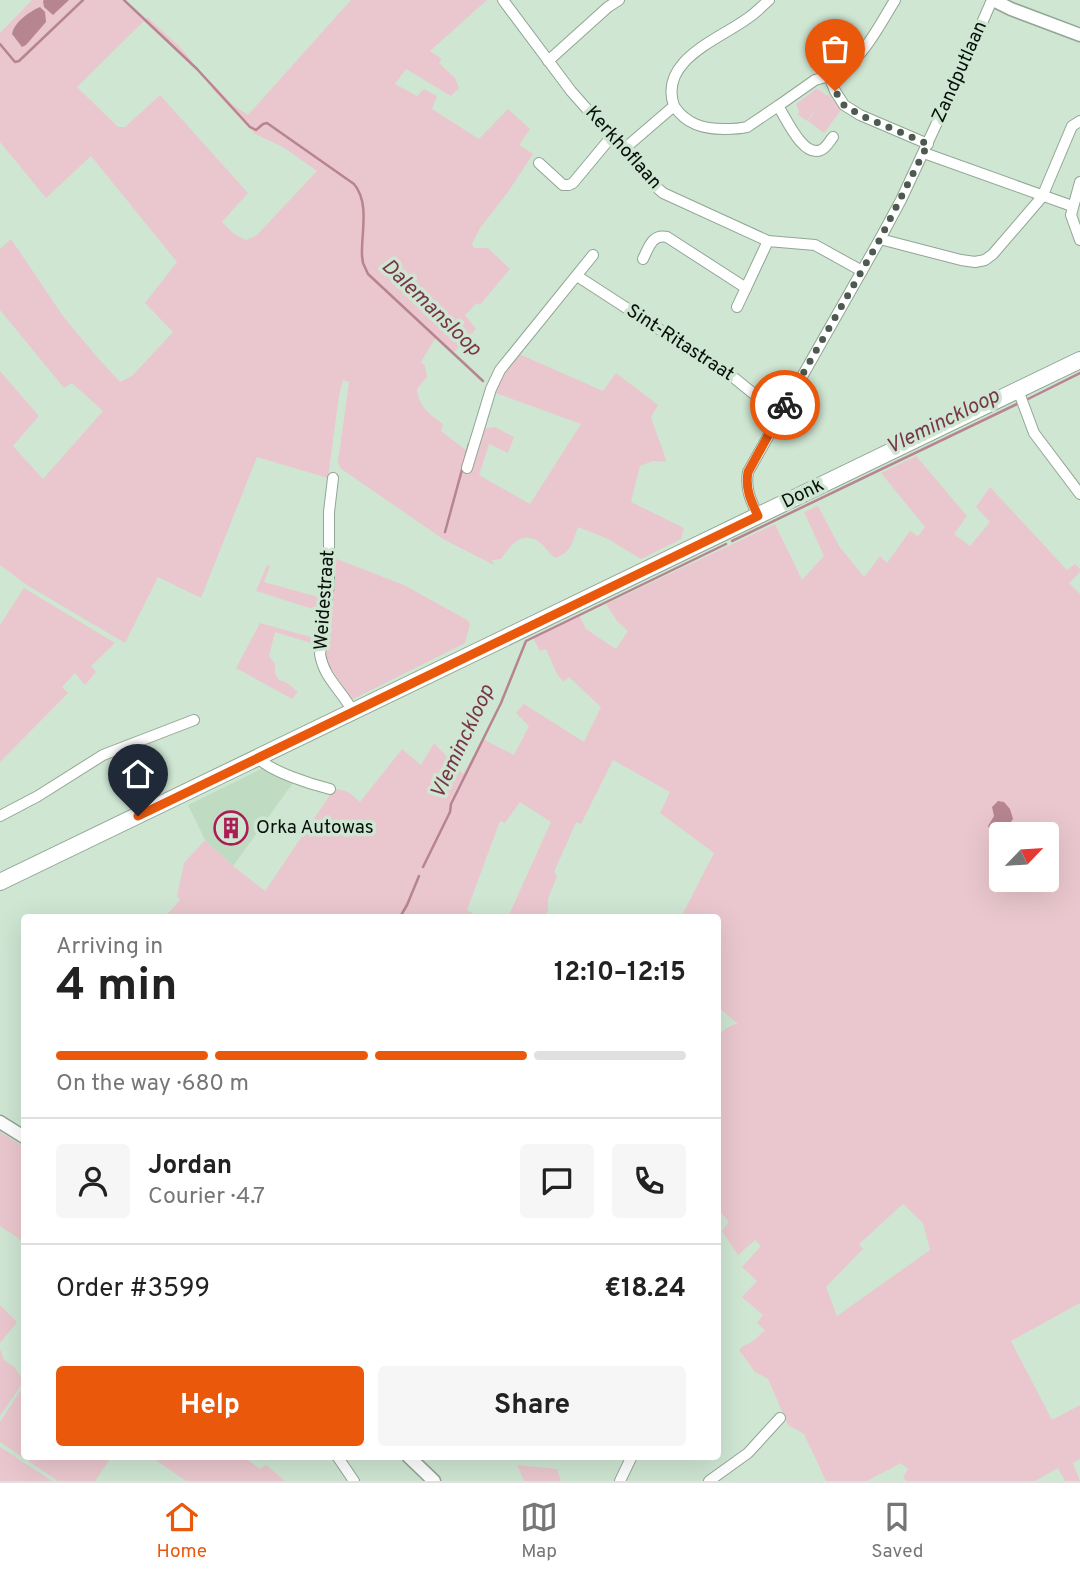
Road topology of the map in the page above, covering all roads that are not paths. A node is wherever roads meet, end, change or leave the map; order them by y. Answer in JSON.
{"nodes":[{"id":1,"x":503,"y":0,"type":"edge"},
{"id":2,"x":618,"y":0,"type":"edge"},
{"id":3,"x":769,"y":0,"type":"edge"},
{"id":4,"x":895,"y":0,"type":"edge"},
{"id":5,"x":993,"y":0,"type":"edge"},
{"id":6,"x":1080,"y":35,"type":"edge"},
{"id":7,"x":548,"y":61,"type":"junction"},
{"id":8,"x":829,"y":76,"type":"junction"},
{"id":9,"x":674,"y":106,"type":"junction"},
{"id":10,"x":778,"y":106,"type":"junction"},
{"id":11,"x":1080,"y":121,"type":"edge"},
{"id":12,"x":612,"y":136,"type":"junction"},
{"id":13,"x":833,"y":137,"type":"dead end"},
{"id":14,"x":624,"y":149,"type":"junction"},
{"id":15,"x":926,"y":149,"type":"junction"},
{"id":16,"x":539,"y":163,"type":"dead end"},
{"id":17,"x":1080,"y":182,"type":"edge"},
{"id":18,"x":1042,"y":197,"type":"junction"},
{"id":19,"x":1072,"y":206,"type":"junction"},
{"id":20,"x":880,"y":239,"type":"junction"},
{"id":21,"x":1080,"y":240,"type":"edge"},
{"id":22,"x":768,"y":241,"type":"junction"},
{"id":23,"x":593,"y":255,"type":"dead end"},
{"id":24,"x":643,"y":259,"type":"dead end"},
{"id":25,"x":862,"y":271,"type":"junction"},
{"id":26,"x":577,"y":276,"type":"junction"},
{"id":27,"x":746,"y":288,"type":"junction"},
{"id":28,"x":737,"y":307,"type":"dead end"},
{"id":29,"x":1080,"y":360,"type":"edge"},
{"id":30,"x":1018,"y":390,"type":"junction"},
{"id":31,"x":778,"y":417,"type":"junction"},
{"id":32,"x":467,"y":468,"type":"dead end"},
{"id":33,"x":333,"y":478,"type":"dead end"},
{"id":34,"x":1080,"y":494,"type":"edge"},
{"id":35,"x":758,"y":516,"type":"junction"},
{"id":36,"x":353,"y":712,"type":"junction"},
{"id":37,"x":194,"y":720,"type":"dead end"},
{"id":38,"x":258,"y":758,"type":"junction"},
{"id":39,"x":330,"y":789,"type":"dead end"},
{"id":40,"x":0,"y":816,"type":"edge"},
{"id":41,"x":0,"y":883,"type":"edge"},
{"id":42,"x":0,"y":1122,"type":"edge"},
{"id":43,"x":21,"y":1135,"type":"edge"},
{"id":44,"x":780,"y":1418,"type":"dead end"},
{"id":45,"x":340,"y":1460,"type":"edge"},
{"id":46,"x":412,"y":1460,"type":"edge"},
{"id":47,"x":630,"y":1460,"type":"edge"},
{"id":48,"x":354,"y":1481,"type":"edge"},
{"id":49,"x":434,"y":1481,"type":"edge"},
{"id":50,"x":620,"y":1481,"type":"edge"},
{"id":51,"x":709,"y":1481,"type":"edge"}],
"edges":[{"from":1,"to":7,"type":"street","name":"Kerkhoflaan"},
{"from":2,"to":7,"type":"street"},
{"from":3,"to":9,"type":"street"},
{"from":4,"to":8,"type":"street"},
{"from":5,"to":6,"type":"street"},
{"from":5,"to":15,"type":"street","name":"Zandputlaan"},
{"from":7,"to":12,"type":"street","name":"Kerkhoflaan"},
{"from":8,"to":10,"type":"street"},
{"from":8,"to":15,"type":"street"},
{"from":9,"to":10,"type":"street"},
{"from":9,"to":14,"type":"street"},
{"from":10,"to":13,"type":"street"},
{"from":11,"to":18,"type":"street"},
{"from":12,"to":14,"type":"street","name":"Kerkhoflaan"},
{"from":12,"to":16,"type":"street"},
{"from":14,"to":22,"type":"street","name":"Kerkhoflaan"},
{"from":15,"to":18,"type":"street"},
{"from":15,"to":20,"type":"street","name":"Zandputlaan"},
{"from":17,"to":19,"type":"street"},
{"from":18,"to":19,"type":"street"},
{"from":18,"to":20,"type":"street"},
{"from":19,"to":21,"type":"street"},
{"from":20,"to":25,"type":"street","name":"Zandputlaan"},
{"from":22,"to":25,"type":"street","name":"Kerkhoflaan"},
{"from":22,"to":27,"type":"street"},
{"from":23,"to":26,"type":"street"},
{"from":24,"to":27,"type":"street"},
{"from":25,"to":31,"type":"street","name":"Zandputlaan"},
{"from":26,"to":31,"type":"street","name":"Sint-Ritastraat"},
{"from":26,"to":32,"type":"street"},
{"from":27,"to":28,"type":"street"},
{"from":29,"to":30,"type":"main road","name":"Donk"},
{"from":30,"to":34,"type":"street"},
{"from":30,"to":35,"type":"main road","name":"Donk"},
{"from":31,"to":35,"type":"street","name":"Zandputlaan"},
{"from":33,"to":36,"type":"street","name":"Weidestraat"},
{"from":35,"to":36,"type":"main road","name":"Donk"},
{"from":36,"to":38,"type":"main road","name":"Donk"},
{"from":37,"to":40,"type":"street"},
{"from":38,"to":39,"type":"street"},
{"from":38,"to":41,"type":"main road","name":"Donk"},
{"from":42,"to":43,"type":"street"},
{"from":44,"to":51,"type":"street"},
{"from":45,"to":48,"type":"street"},
{"from":46,"to":49,"type":"street"},
{"from":47,"to":50,"type":"street"}]}
